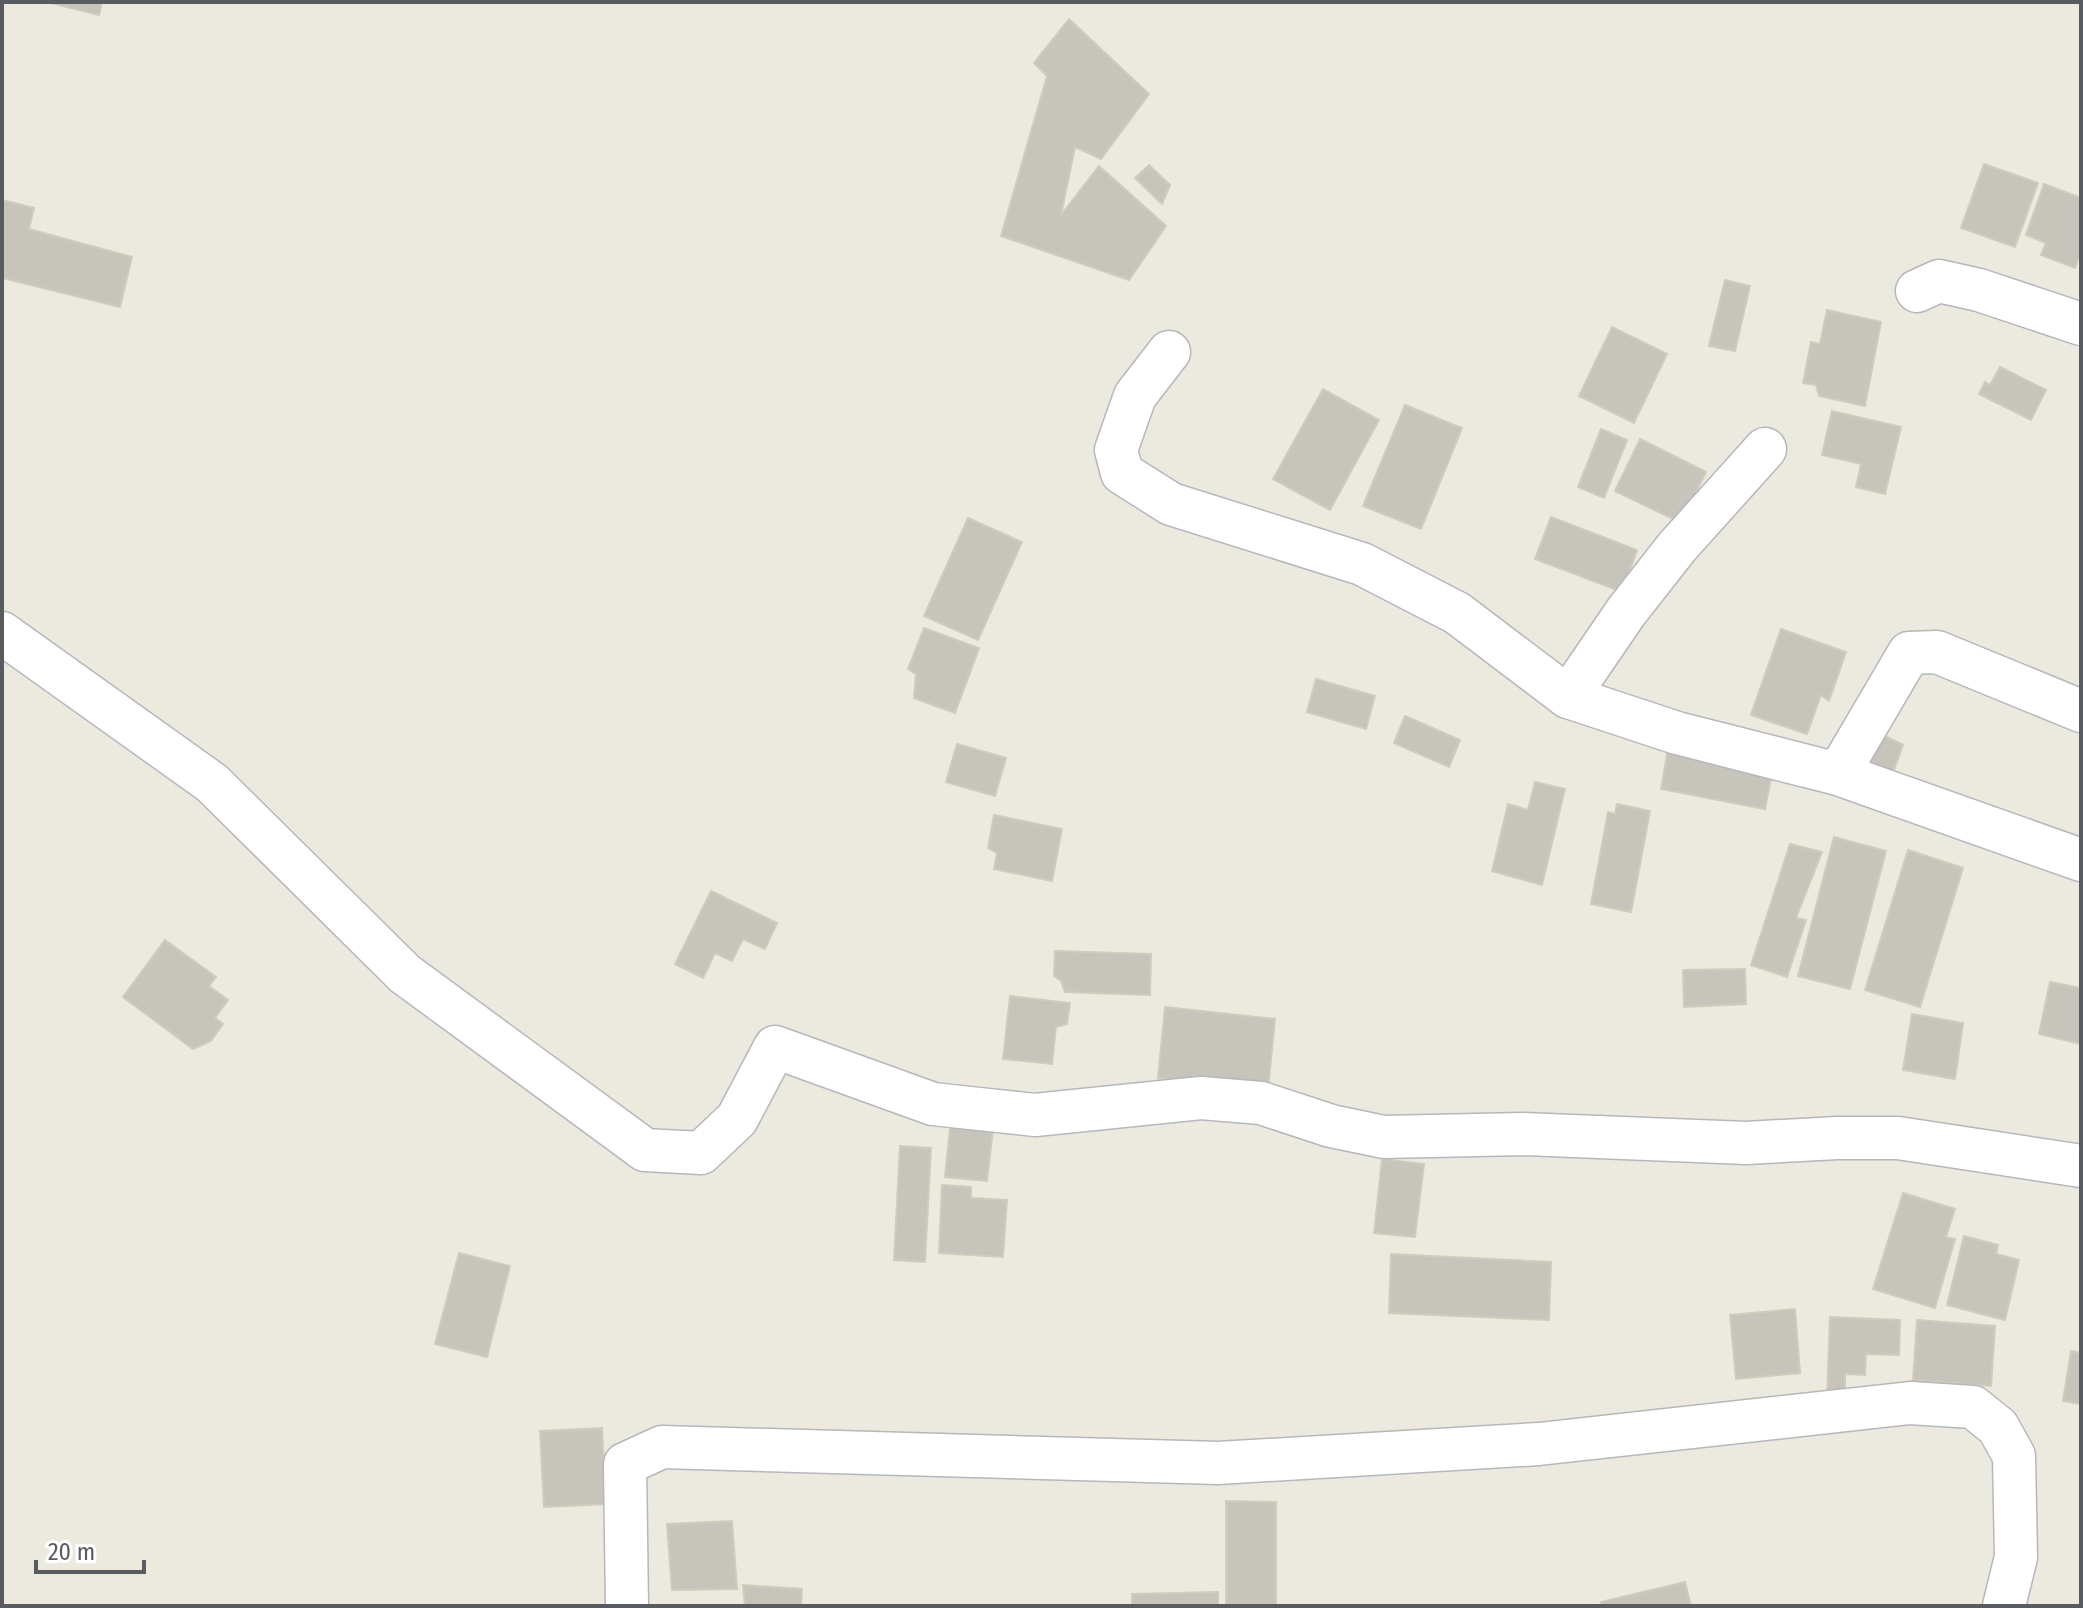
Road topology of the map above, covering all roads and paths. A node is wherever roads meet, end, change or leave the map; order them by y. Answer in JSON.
{"nodes":[{"id":1,"x":1917,"y":291,"type":"dead end"},
{"id":2,"x":2081,"y":324,"type":"edge"},
{"id":3,"x":1169,"y":352,"type":"dead end"},
{"id":4,"x":1765,"y":449,"type":"dead end"},
{"id":5,"x":2,"y":633,"type":"edge"},
{"id":6,"x":1568,"y":697,"type":"junction"},
{"id":7,"x":2081,"y":711,"type":"edge"},
{"id":8,"x":1838,"y":774,"type":"junction"},
{"id":9,"x":2081,"y":860,"type":"edge"},
{"id":10,"x":2081,"y":1166,"type":"edge"},
{"id":11,"x":627,"y":1606,"type":"edge"},
{"id":12,"x":2004,"y":1606,"type":"edge"}],
"edges":[{"from":1,"to":2,"type":"street"},
{"from":3,"to":6,"type":"street"},
{"from":4,"to":6,"type":"street"},
{"from":5,"to":10,"type":"street"},
{"from":6,"to":8,"type":"street"},
{"from":7,"to":8,"type":"street"},
{"from":8,"to":9,"type":"street"},
{"from":11,"to":12,"type":"street"}]}
